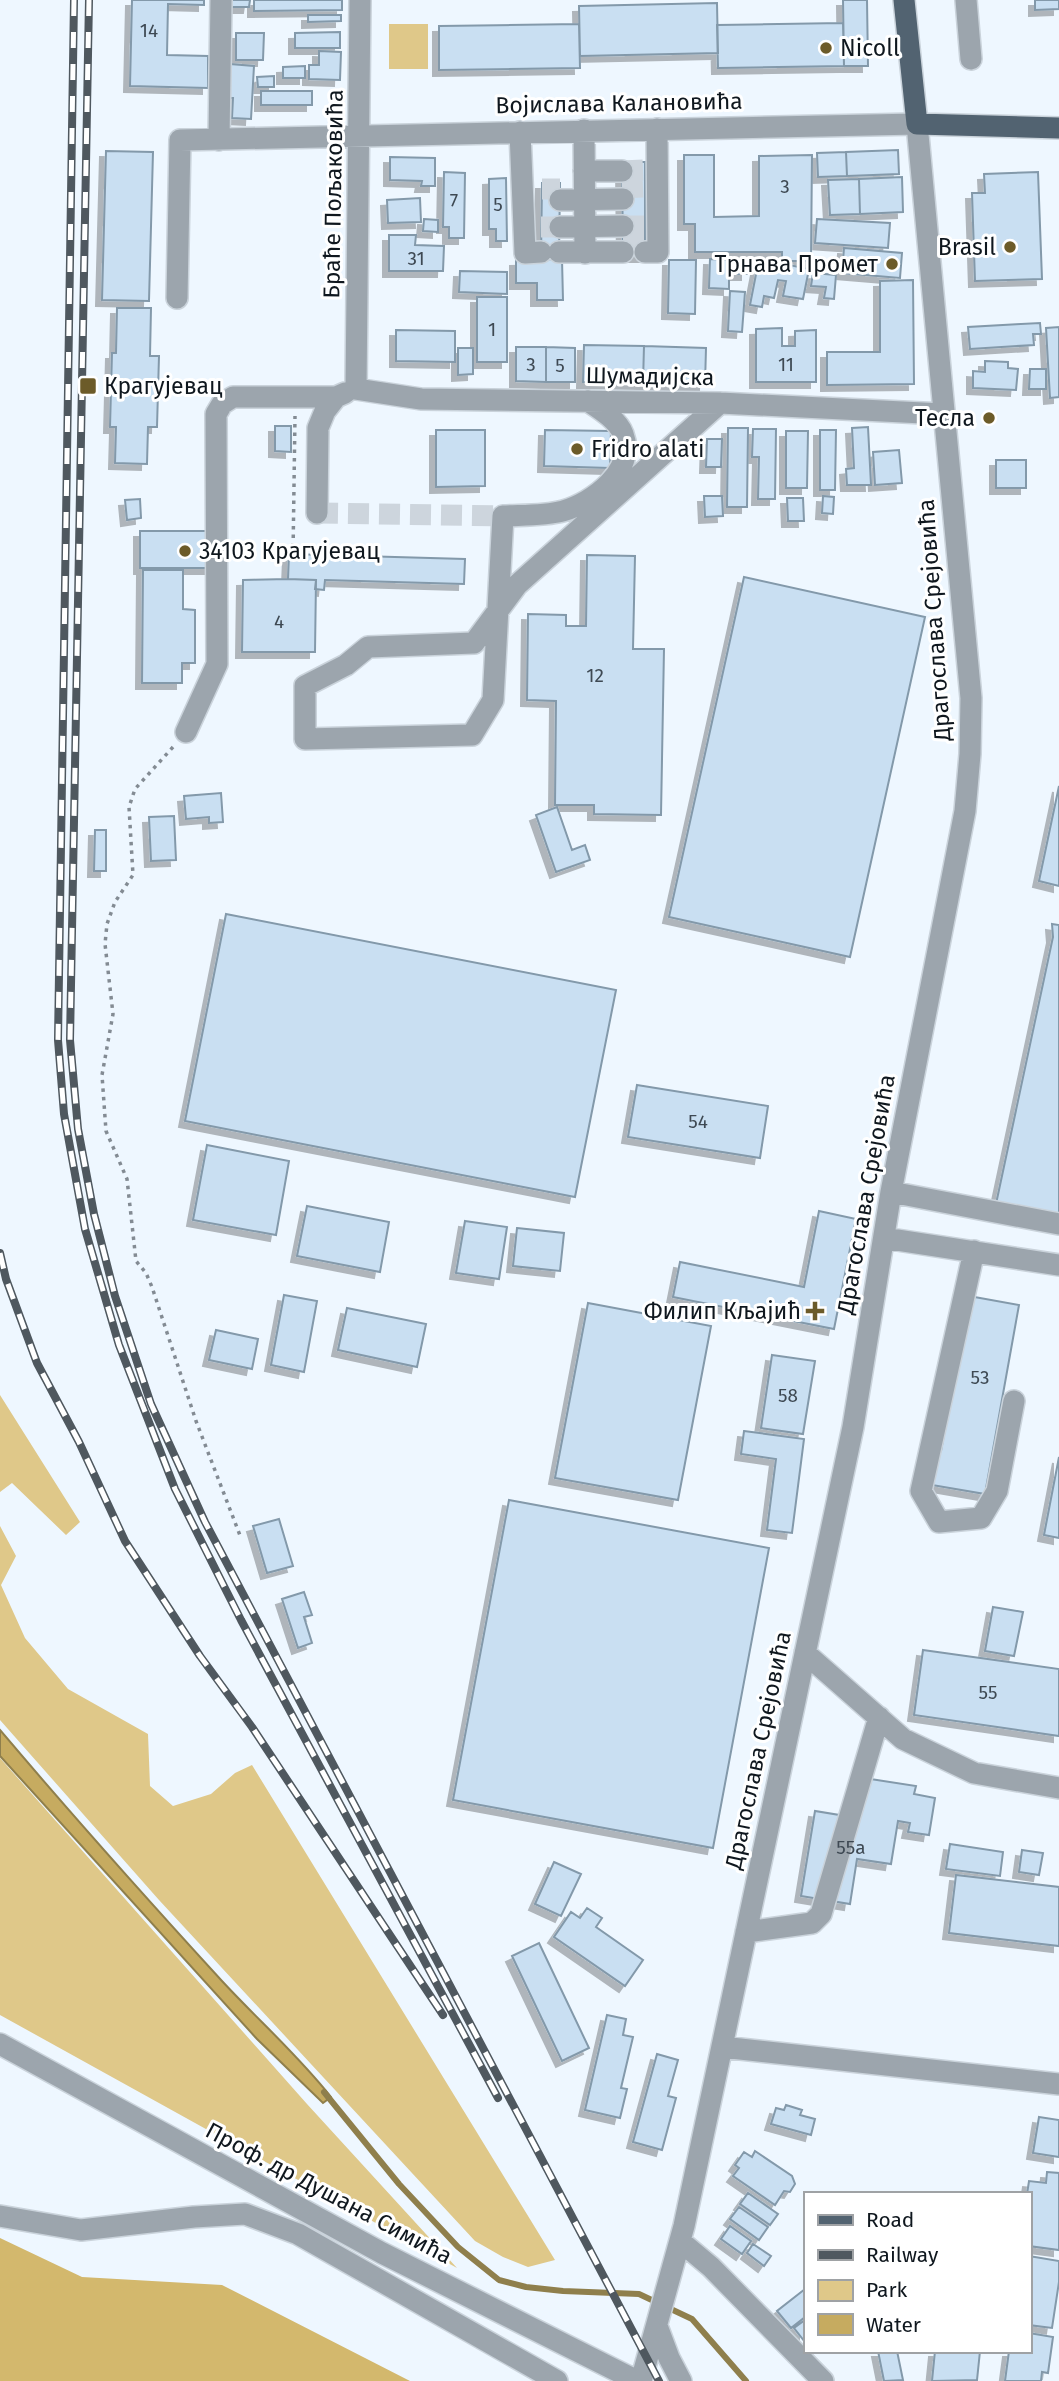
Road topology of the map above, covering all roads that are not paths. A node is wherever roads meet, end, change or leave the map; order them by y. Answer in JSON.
{"nodes":[{"id":1,"x":221,"y":0,"type":"edge"},
{"id":2,"x":360,"y":0,"type":"edge"},
{"id":3,"x":904,"y":0,"type":"edge"},
{"id":4,"x":966,"y":0,"type":"edge"},
{"id":5,"x":971,"y":59,"type":"dead end"},
{"id":6,"x":917,"y":124,"type":"junction"},
{"id":7,"x":1059,"y":128,"type":"edge"},
{"id":8,"x":657,"y":129,"type":"junction"},
{"id":9,"x":584,"y":131,"type":"junction"},
{"id":10,"x":520,"y":132,"type":"junction"},
{"id":11,"x":360,"y":135,"type":"junction"},
{"id":12,"x":219,"y":140,"type":"junction"},
{"id":13,"x":584,"y":186,"type":"junction"},
{"id":14,"x":622,"y":186,"type":"tunnel mouth"},
{"id":15,"x":541,"y":195,"type":"junction"},
{"id":16,"x":650,"y":237,"type":"dead end"},
{"id":17,"x":585,"y":240,"type":"junction"},
{"id":18,"x":623,"y":240,"type":"tunnel mouth"},
{"id":19,"x":177,"y":298,"type":"dead end"},
{"id":20,"x":356,"y":389,"type":"junction"},
{"id":21,"x":336,"y":397,"type":"junction"},
{"id":22,"x":588,"y":401,"type":"junction"},
{"id":23,"x":720,"y":404,"type":"junction"},
{"id":24,"x":943,"y":414,"type":"junction"},
{"id":25,"x":317,"y":513,"type":"dead end"},
{"id":26,"x":499,"y":608,"type":"junction"},
{"id":27,"x":186,"y":732,"type":"road end"},
{"id":28,"x":891,"y":1192,"type":"junction"},
{"id":29,"x":1059,"y":1224,"type":"edge"},
{"id":30,"x":884,"y":1238,"type":"junction"},
{"id":31,"x":974,"y":1251,"type":"junction"},
{"id":32,"x":1059,"y":1265,"type":"edge"},
{"id":33,"x":1014,"y":1401,"type":"dead end"},
{"id":34,"x":805,"y":1653,"type":"junction"},
{"id":35,"x":878,"y":1717,"type":"junction"},
{"id":36,"x":1059,"y":1788,"type":"edge"},
{"id":37,"x":747,"y":1932,"type":"junction"},
{"id":38,"x":0,"y":2044,"type":"edge"},
{"id":39,"x":722,"y":2047,"type":"junction"},
{"id":40,"x":1059,"y":2084,"type":"edge"},
{"id":41,"x":0,"y":2216,"type":"edge"},
{"id":42,"x":680,"y":2241,"type":"junction"},
{"id":43,"x":659,"y":2320,"type":"junction"},
{"id":44,"x":557,"y":2381,"type":"edge"},
{"id":45,"x":639,"y":2381,"type":"edge"},
{"id":46,"x":681,"y":2381,"type":"edge"},
{"id":47,"x":822,"y":2381,"type":"edge"}],
"edges":[{"from":1,"to":12,"type":"street"},
{"from":2,"to":11,"type":"street","name":"Браће Пољаковића"},
{"from":3,"to":6,"type":"main road","name":"Драгослава Срејовића"},
{"from":4,"to":5,"type":"street"},
{"from":6,"to":7,"type":"main road","name":"Војислава Калановића"},
{"from":6,"to":8,"type":"street","name":"Војислава Калановића"},
{"from":6,"to":24,"type":"street","name":"Драгослава Срејовића"},
{"from":8,"to":9,"type":"street","name":"Војислава Калановића"},
{"from":8,"to":16,"type":"street"},
{"from":9,"to":10,"type":"street","name":"Војислава Калановића"},
{"from":9,"to":13,"type":"street"},
{"from":10,"to":11,"type":"street","name":"Војислава Калановића"},
{"from":10,"to":15,"type":"street"},
{"from":11,"to":12,"type":"street","name":"Војислава Калановића"},
{"from":11,"to":20,"type":"street","name":"Браће Пољаковића"},
{"from":12,"to":19,"type":"street","name":"Војислава Калановића"},
{"from":13,"to":14,"type":"street"},
{"from":13,"to":15,"type":"street"},
{"from":13,"to":17,"type":"street"},
{"from":15,"to":17,"type":"street"},
{"from":17,"to":18,"type":"street"},
{"from":20,"to":21,"type":"street"},
{"from":20,"to":22,"type":"street","name":"Шумадијска"},
{"from":21,"to":25,"type":"street"},
{"from":21,"to":27,"type":"street"},
{"from":22,"to":23,"type":"street","name":"Шумадијска"},
{"from":22,"to":26,"type":"street"},
{"from":23,"to":24,"type":"street","name":"Шумадијска"},
{"from":23,"to":26,"type":"street"},
{"from":24,"to":28,"type":"street","name":"Драгослава Срејовића"},
{"from":26,"to":26,"type":"street"},
{"from":28,"to":29,"type":"street"},
{"from":28,"to":30,"type":"street","name":"Драгослава Срејовића"},
{"from":30,"to":31,"type":"street"},
{"from":30,"to":34,"type":"street","name":"Драгослава Срејовића"},
{"from":31,"to":32,"type":"street"},
{"from":31,"to":33,"type":"street"},
{"from":34,"to":35,"type":"street"},
{"from":34,"to":37,"type":"street","name":"Драгослава Срејовића"},
{"from":35,"to":36,"type":"street"},
{"from":35,"to":37,"type":"street"},
{"from":37,"to":39,"type":"street","name":"Драгослава Срејовића"},
{"from":38,"to":45,"type":"street","name":"Проф. др Душана Симића"},
{"from":39,"to":40,"type":"street"},
{"from":39,"to":42,"type":"street","name":"Драгослава Срејовића"},
{"from":41,"to":44,"type":"street"},
{"from":42,"to":43,"type":"street","name":"Драгослава Срејовића"},
{"from":42,"to":47,"type":"street"},
{"from":43,"to":45,"type":"street","name":"Драгослава Срејовића"},
{"from":43,"to":46,"type":"street"}]}
